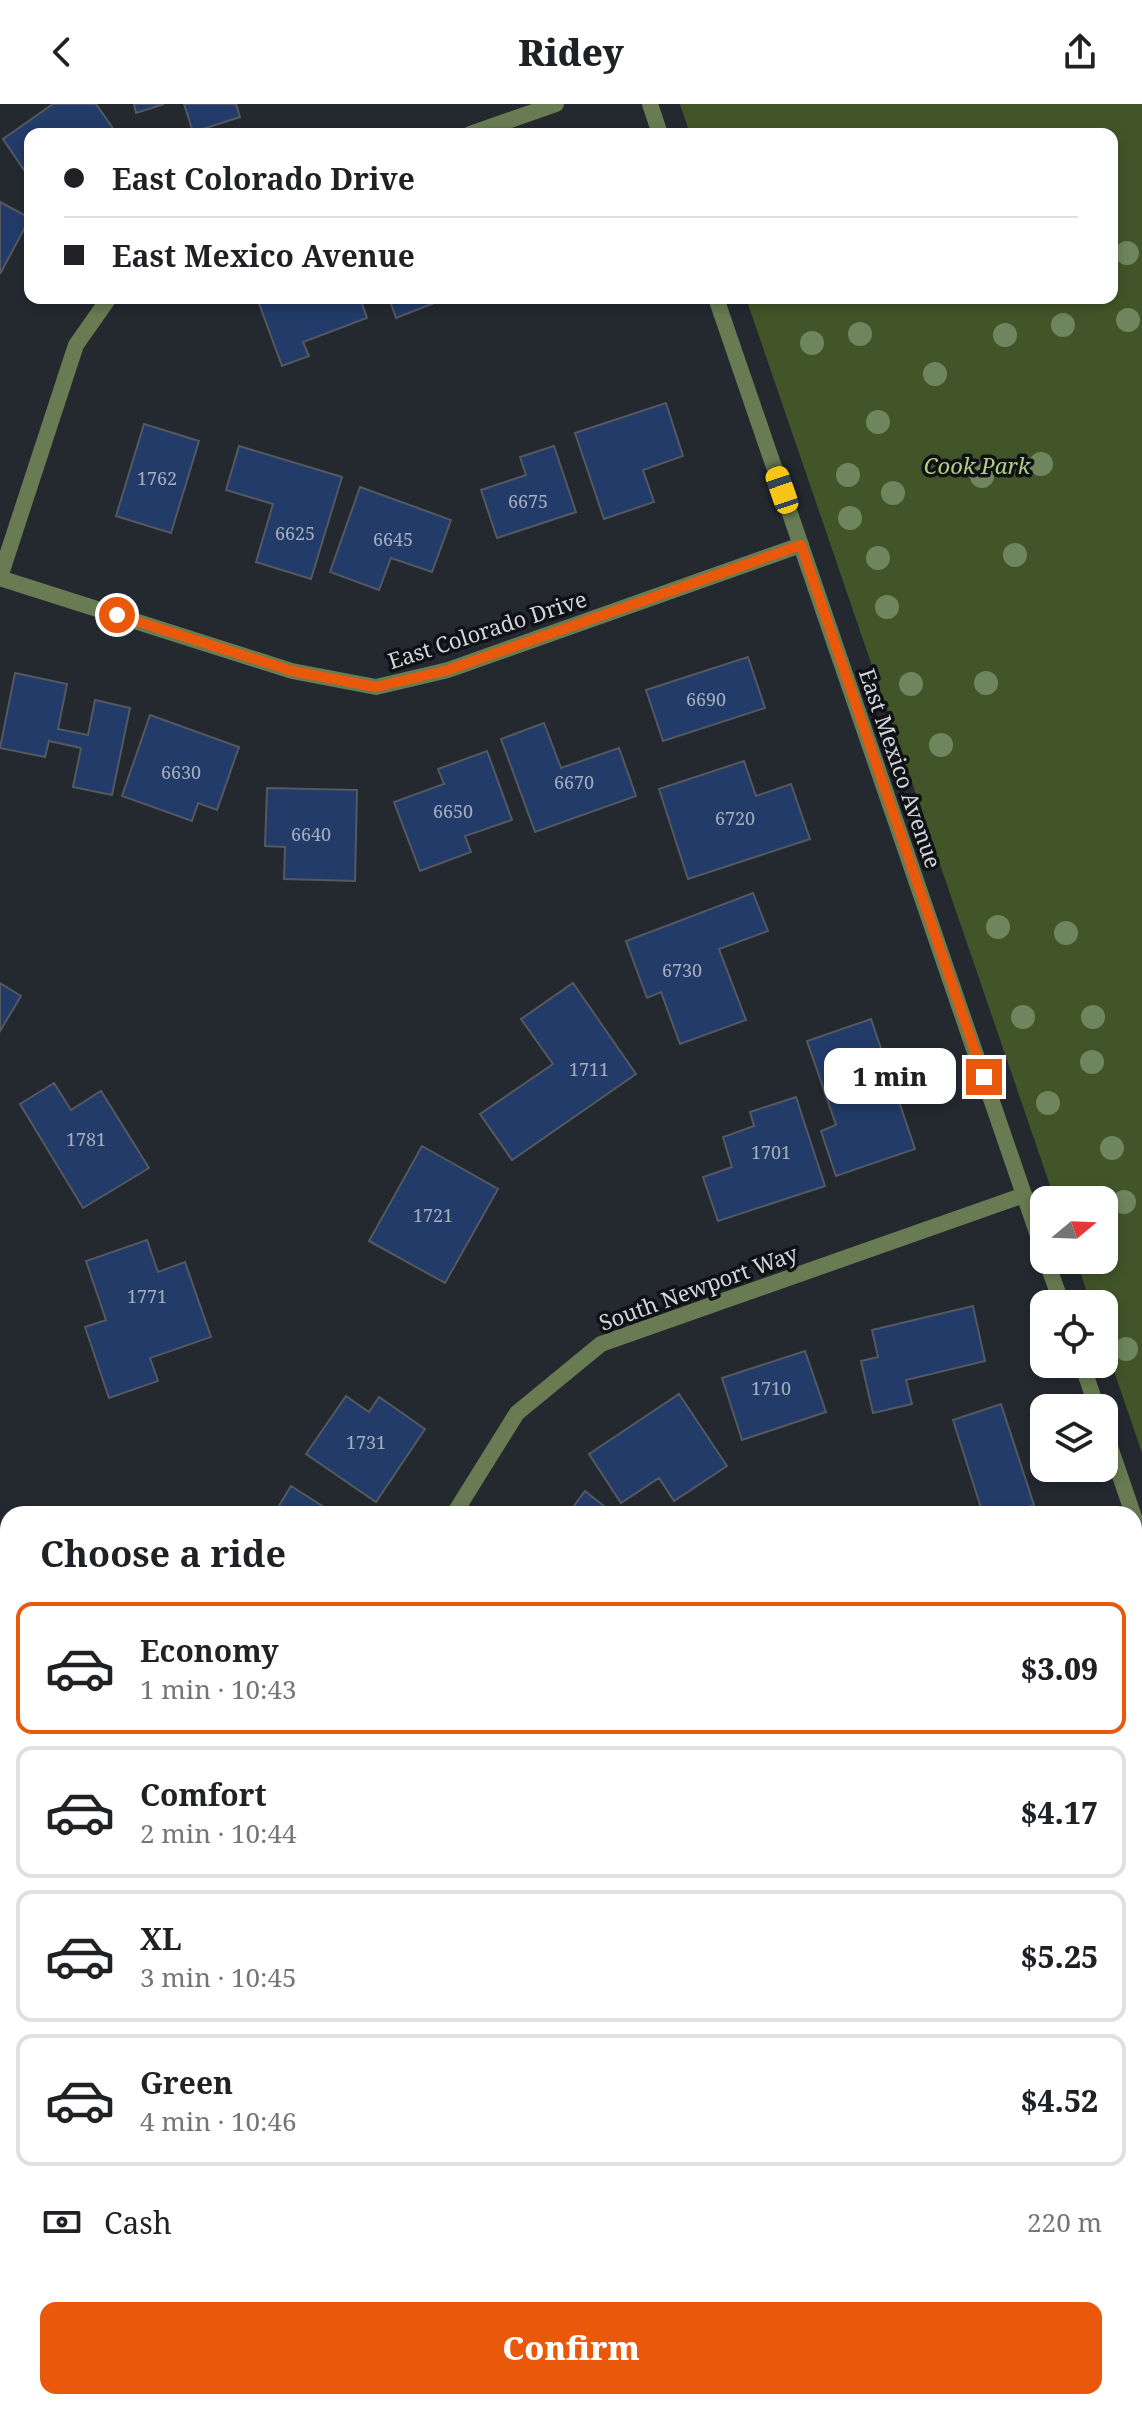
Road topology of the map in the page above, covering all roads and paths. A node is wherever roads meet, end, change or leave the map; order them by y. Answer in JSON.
{"nodes":[{"id":1,"x":556,"y":104,"type":"edge"},
{"id":2,"x":650,"y":104,"type":"edge"},
{"id":3,"x":487,"y":128,"type":"edge"},
{"id":4,"x":658,"y":128,"type":"edge"},
{"id":5,"x":105,"y":304,"type":"edge"},
{"id":6,"x":718,"y":304,"type":"edge"},
{"id":7,"x":801,"y":545,"type":"junction"},
{"id":8,"x":0,"y":577,"type":"edge"},
{"id":9,"x":1024,"y":1195,"type":"junction"},
{"id":10,"x":1030,"y":1212,"type":"edge"},
{"id":11,"x":1118,"y":1469,"type":"edge"},
{"id":12,"x":459,"y":1506,"type":"edge"},
{"id":13,"x":1131,"y":1506,"type":"edge"}],
"edges":[{"from":1,"to":3,"type":"street"},
{"from":2,"to":4,"type":"street"},
{"from":5,"to":8,"type":"street"},
{"from":6,"to":7,"type":"street","name":"East Mexico Avenue"},
{"from":7,"to":8,"type":"street","name":"East Colorado Drive"},
{"from":7,"to":9,"type":"street","name":"East Mexico Avenue"},
{"from":9,"to":10,"type":"street","name":"East Mexico Avenue"},
{"from":9,"to":12,"type":"street","name":"South Newport Way"},
{"from":11,"to":13,"type":"street"}]}
